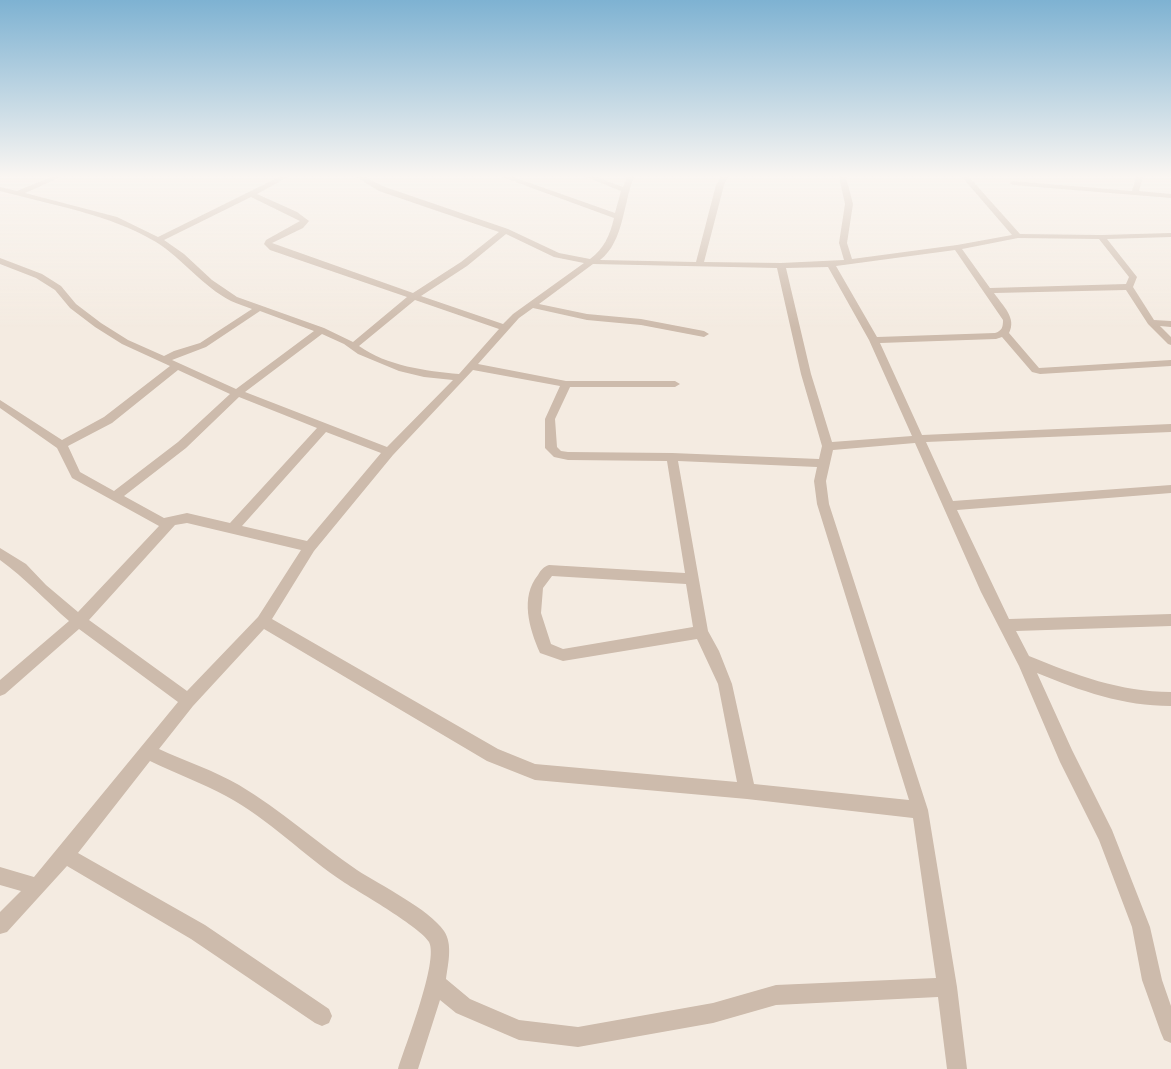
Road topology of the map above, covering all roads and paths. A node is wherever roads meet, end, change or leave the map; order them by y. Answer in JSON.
{"nodes":[{"id":1,"x":131,"y":227,"type":"edge"},
{"id":2,"x":184,"y":227,"type":"edge"},
{"id":3,"x":298,"y":227,"type":"edge"},
{"id":4,"x":492,"y":227,"type":"edge"},
{"id":5,"x":616,"y":227,"type":"edge"},
{"id":6,"x":709,"y":227,"type":"edge"},
{"id":7,"x":845,"y":227,"type":"edge"},
{"id":8,"x":1010,"y":227,"type":"edge"},
{"id":9,"x":504,"y":231,"type":"junction"},
{"id":10,"x":1171,"y":235,"type":"edge"},
{"id":11,"x":1018,"y":236,"type":"junction"},
{"id":12,"x":1101,"y":237,"type":"junction"},
{"id":13,"x":158,"y":240,"type":"junction"},
{"id":14,"x":957,"y":247,"type":"junction"},
{"id":15,"x":0,"y":261,"type":"edge"},
{"id":16,"x":848,"y":261,"type":"junction"},
{"id":17,"x":594,"y":262,"type":"junction"},
{"id":18,"x":700,"y":263,"type":"junction"},
{"id":19,"x":832,"y":264,"type":"junction"},
{"id":20,"x":781,"y":266,"type":"junction"},
{"id":21,"x":1129,"y":288,"type":"junction"},
{"id":22,"x":987,"y":291,"type":"junction"},
{"id":23,"x":413,"y":296,"type":"junction"},
{"id":24,"x":531,"y":305,"type":"junction"},
{"id":25,"x":258,"y":309,"type":"junction"},
{"id":26,"x":1152,"y":322,"type":"junction"},
{"id":27,"x":1171,"y":324,"type":"edge"},
{"id":28,"x":505,"y":328,"type":"junction"},
{"id":29,"x":320,"y":330,"type":"junction"},
{"id":30,"x":1004,"y":333,"type":"junction"},
{"id":31,"x":704,"y":334,"type":"dead end"},
{"id":32,"x":874,"y":340,"type":"junction"},
{"id":33,"x":1171,"y":342,"type":"edge"},
{"id":34,"x":354,"y":346,"type":"junction"},
{"id":35,"x":164,"y":360,"type":"junction"},
{"id":36,"x":1171,"y":362,"type":"edge"},
{"id":37,"x":177,"y":366,"type":"junction"},
{"id":38,"x":471,"y":366,"type":"junction"},
{"id":39,"x":461,"y":378,"type":"junction"},
{"id":40,"x":566,"y":384,"type":"junction"},
{"id":41,"x":674,"y":384,"type":"dead end"},
{"id":42,"x":237,"y":393,"type":"junction"},
{"id":43,"x":0,"y":403,"type":"edge"},
{"id":44,"x":324,"y":427,"type":"junction"},
{"id":45,"x":1171,"y":428,"type":"edge"},
{"id":46,"x":917,"y":439,"type":"junction"},
{"id":47,"x":61,"y":446,"type":"junction"},
{"id":48,"x":828,"y":446,"type":"junction"},
{"id":49,"x":389,"y":452,"type":"junction"},
{"id":50,"x":672,"y":457,"type":"junction"},
{"id":51,"x":823,"y":463,"type":"junction"},
{"id":52,"x":1171,"y":489,"type":"edge"},
{"id":53,"x":114,"y":497,"type":"junction"},
{"id":54,"x":948,"y":506,"type":"junction"},
{"id":55,"x":171,"y":522,"type":"junction"},
{"id":56,"x":232,"y":529,"type":"junction"},
{"id":57,"x":310,"y":547,"type":"junction"},
{"id":58,"x":0,"y":553,"type":"edge"},
{"id":59,"x":692,"y":579,"type":"junction"},
{"id":60,"x":263,"y":620,"type":"junction"},
{"id":61,"x":1171,"y":620,"type":"edge"},
{"id":62,"x":79,"y":621,"type":"junction"},
{"id":63,"x":1007,"y":625,"type":"junction"},
{"id":64,"x":701,"y":632,"type":"junction"},
{"id":65,"x":1024,"y":661,"type":"junction"},
{"id":66,"x":0,"y":689,"type":"edge"},
{"id":67,"x":1171,"y":699,"type":"edge"},
{"id":68,"x":188,"y":701,"type":"junction"},
{"id":69,"x":147,"y":752,"type":"junction"},
{"id":70,"x":747,"y":791,"type":"junction"},
{"id":71,"x":920,"y":810,"type":"junction"},
{"id":72,"x":65,"y":854,"type":"junction"},
{"id":73,"x":0,"y":876,"type":"edge"},
{"id":74,"x":37,"y":887,"type":"junction"},
{"id":75,"x":0,"y":925,"type":"edge"},
{"id":76,"x":436,"y":983,"type":"junction"},
{"id":77,"x":947,"y":987,"type":"junction"},
{"id":78,"x":322,"y":1016,"type":"dead end"},
{"id":79,"x":1171,"y":1032,"type":"edge"},
{"id":80,"x":408,"y":1069,"type":"edge"},
{"id":81,"x":957,"y":1069,"type":"edge"}],
"edges":[{"from":1,"to":13,"type":"street"},
{"from":2,"to":13,"type":"street"},
{"from":3,"to":23,"type":"street"},
{"from":4,"to":9,"type":"street"},
{"from":5,"to":17,"type":"street"},
{"from":6,"to":18,"type":"street"},
{"from":7,"to":16,"type":"street"},
{"from":8,"to":11,"type":"street"},
{"from":9,"to":17,"type":"street"},
{"from":9,"to":23,"type":"street"},
{"from":10,"to":12,"type":"street"},
{"from":11,"to":12,"type":"street"},
{"from":11,"to":14,"type":"street"},
{"from":12,"to":21,"type":"street"},
{"from":13,"to":25,"type":"street"},
{"from":14,"to":16,"type":"street"},
{"from":14,"to":22,"type":"street"},
{"from":15,"to":35,"type":"street"},
{"from":16,"to":19,"type":"street"},
{"from":17,"to":18,"type":"street"},
{"from":17,"to":24,"type":"street"},
{"from":18,"to":20,"type":"street"},
{"from":19,"to":20,"type":"street"},
{"from":19,"to":32,"type":"street"},
{"from":20,"to":48,"type":"street"},
{"from":21,"to":22,"type":"street"},
{"from":21,"to":26,"type":"street"},
{"from":22,"to":30,"type":"street"},
{"from":23,"to":28,"type":"street"},
{"from":23,"to":34,"type":"street"},
{"from":24,"to":28,"type":"street"},
{"from":24,"to":31,"type":"street"},
{"from":25,"to":29,"type":"street"},
{"from":25,"to":35,"type":"street"},
{"from":26,"to":27,"type":"street"},
{"from":26,"to":33,"type":"street"},
{"from":28,"to":38,"type":"street"},
{"from":29,"to":34,"type":"street"},
{"from":29,"to":42,"type":"street"},
{"from":30,"to":32,"type":"street"},
{"from":30,"to":36,"type":"street"},
{"from":32,"to":46,"type":"street"},
{"from":34,"to":39,"type":"street"},
{"from":35,"to":37,"type":"street"},
{"from":37,"to":42,"type":"street"},
{"from":37,"to":47,"type":"street"},
{"from":38,"to":39,"type":"street"},
{"from":38,"to":40,"type":"street"},
{"from":39,"to":49,"type":"street"},
{"from":40,"to":41,"type":"street"},
{"from":40,"to":50,"type":"street"},
{"from":42,"to":44,"type":"street"},
{"from":42,"to":53,"type":"street"},
{"from":43,"to":47,"type":"street"},
{"from":44,"to":49,"type":"street"},
{"from":44,"to":56,"type":"street"},
{"from":45,"to":46,"type":"street"},
{"from":46,"to":48,"type":"street"},
{"from":46,"to":54,"type":"street"},
{"from":47,"to":53,"type":"street"},
{"from":48,"to":51,"type":"street"},
{"from":49,"to":57,"type":"street"},
{"from":50,"to":51,"type":"street"},
{"from":50,"to":59,"type":"street"},
{"from":51,"to":71,"type":"street"},
{"from":52,"to":54,"type":"street"},
{"from":53,"to":55,"type":"street"},
{"from":54,"to":63,"type":"street"},
{"from":55,"to":56,"type":"street"},
{"from":55,"to":62,"type":"street"},
{"from":56,"to":57,"type":"street"},
{"from":57,"to":60,"type":"street"},
{"from":58,"to":62,"type":"street"},
{"from":59,"to":64,"type":"street"},
{"from":59,"to":64,"type":"street"},
{"from":60,"to":68,"type":"street"},
{"from":60,"to":70,"type":"street"},
{"from":61,"to":63,"type":"street"},
{"from":62,"to":66,"type":"street"},
{"from":62,"to":68,"type":"street"},
{"from":63,"to":65,"type":"street"},
{"from":64,"to":70,"type":"street"},
{"from":65,"to":67,"type":"street"},
{"from":65,"to":79,"type":"street"},
{"from":68,"to":69,"type":"street"},
{"from":69,"to":72,"type":"street"},
{"from":69,"to":76,"type":"street"},
{"from":70,"to":71,"type":"street"},
{"from":71,"to":77,"type":"street"},
{"from":72,"to":74,"type":"street"},
{"from":72,"to":78,"type":"street"},
{"from":73,"to":74,"type":"street"},
{"from":74,"to":75,"type":"street"},
{"from":76,"to":77,"type":"street"},
{"from":76,"to":80,"type":"street"},
{"from":77,"to":81,"type":"street"}]}
